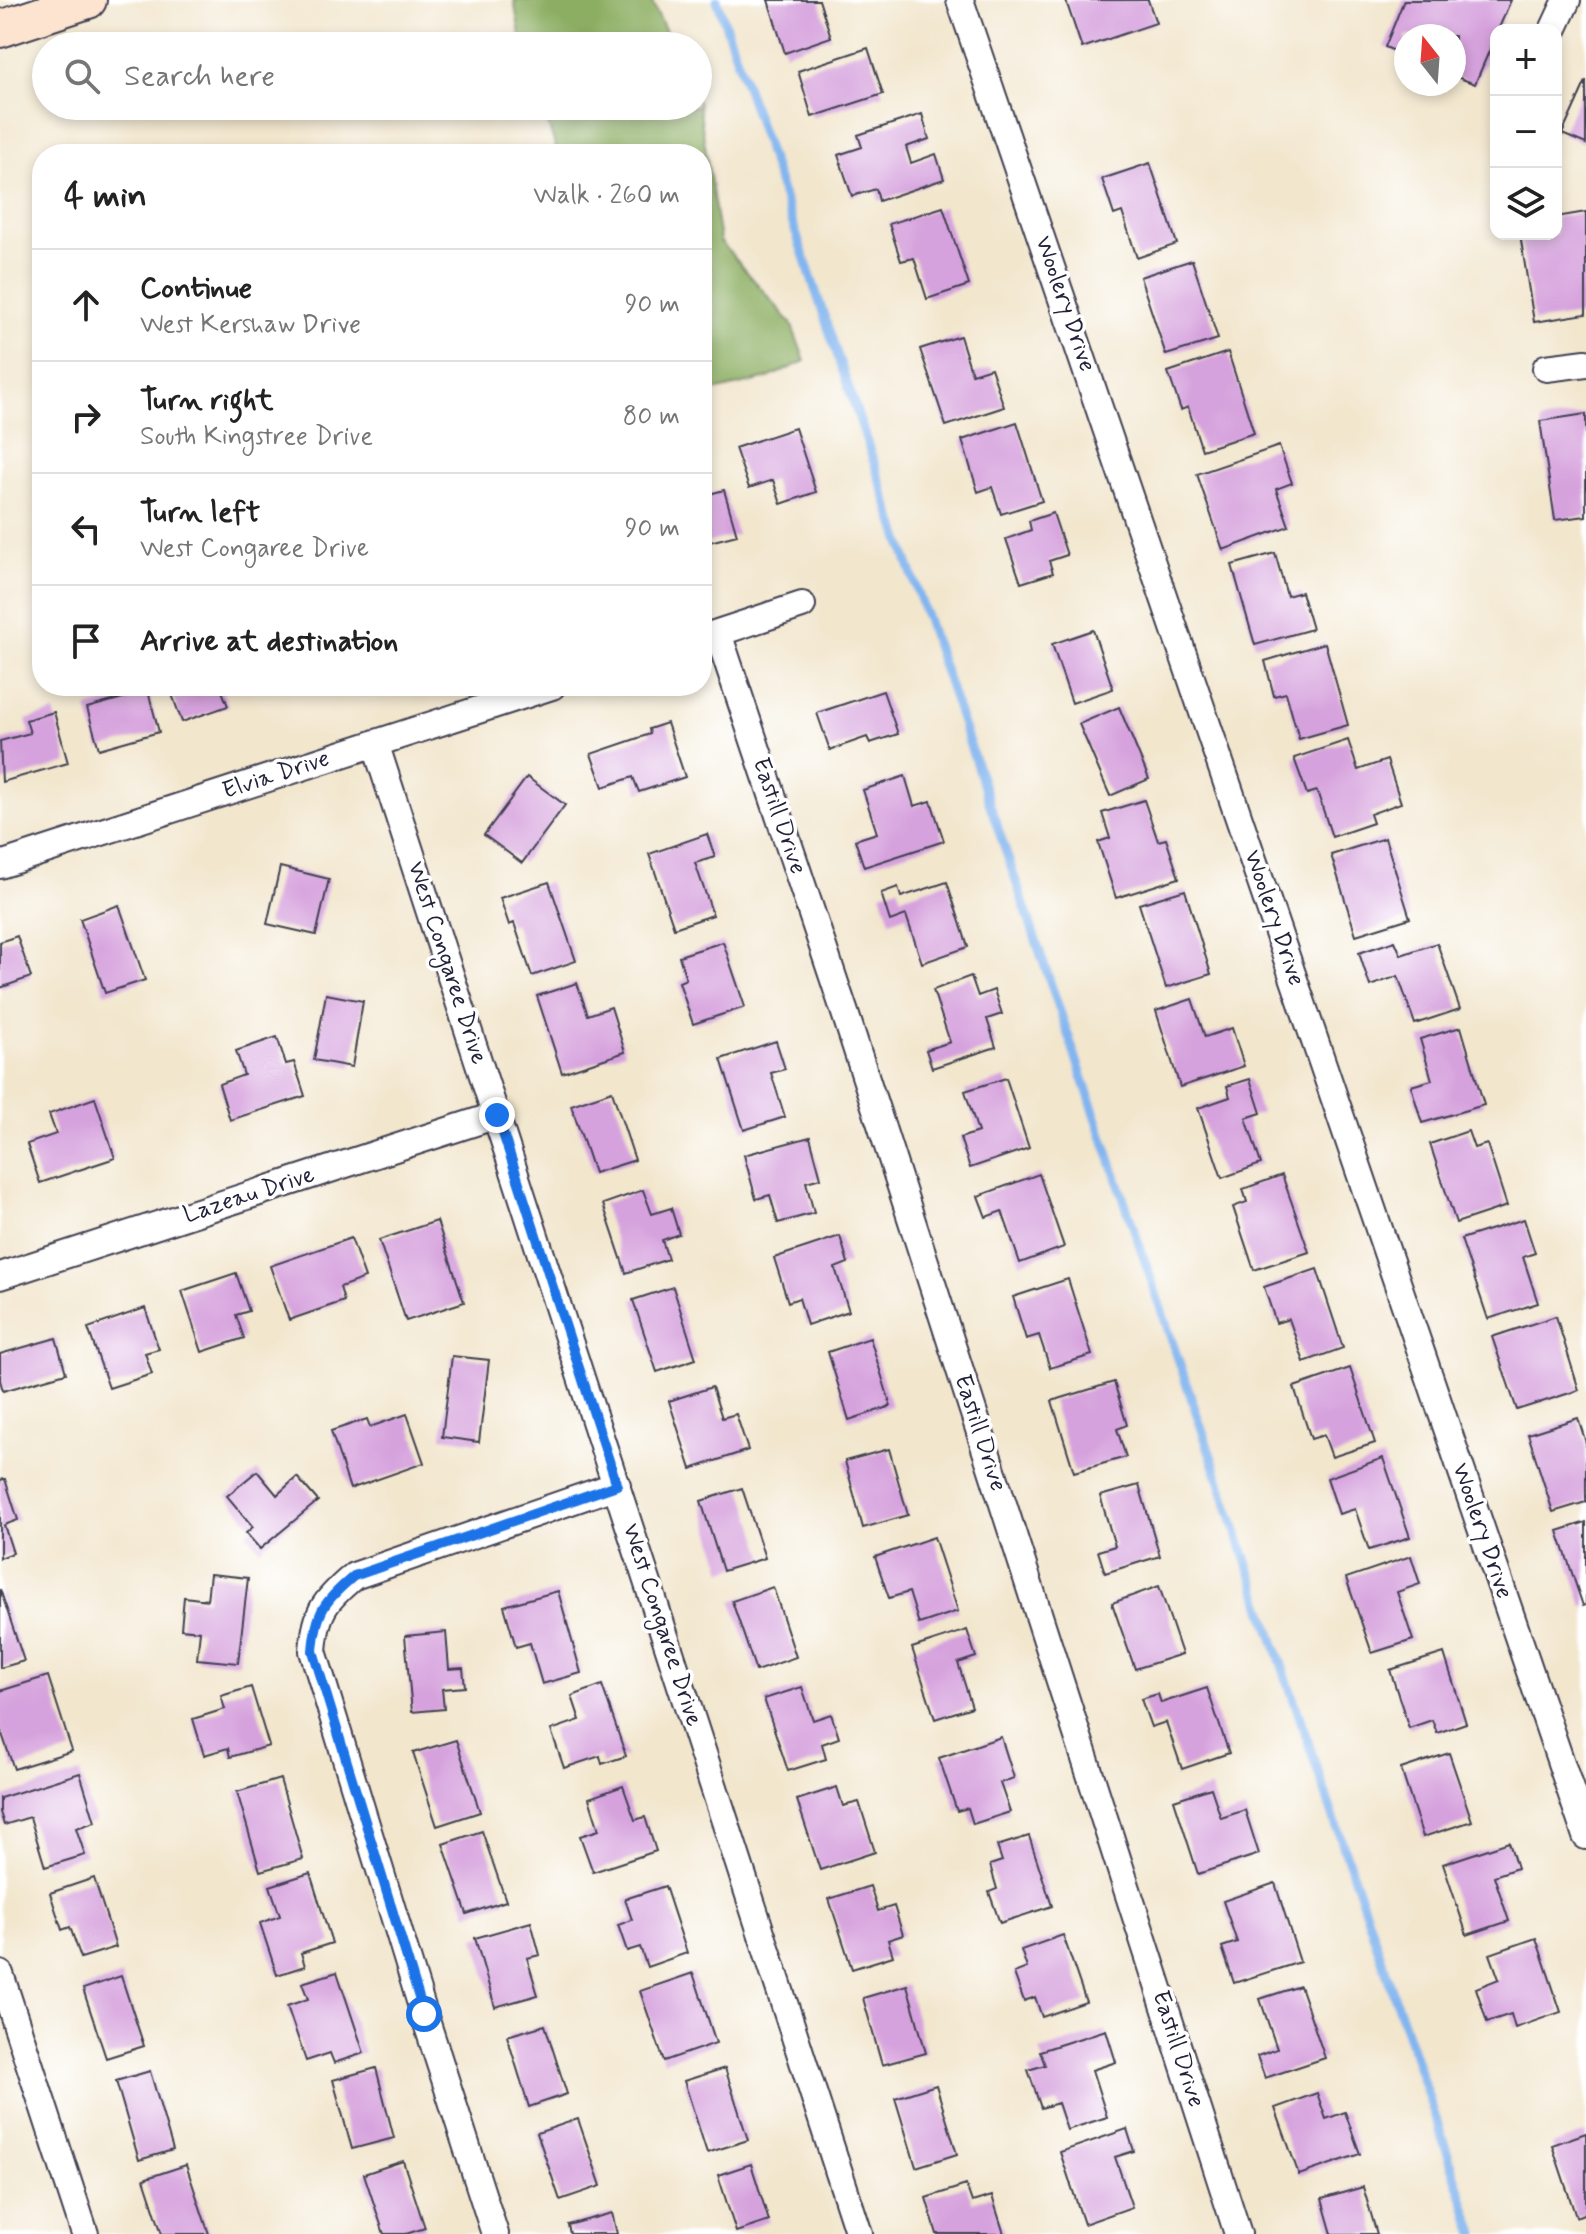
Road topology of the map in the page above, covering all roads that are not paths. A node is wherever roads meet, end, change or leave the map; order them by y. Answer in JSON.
{"nodes":[{"id":1,"x":88,"y":0,"type":"edge"},
{"id":2,"x":960,"y":0,"type":"edge"},
{"id":3,"x":1567,"y":0,"type":"edge"},
{"id":4,"x":1556,"y":24,"type":"edge"},
{"id":5,"x":0,"y":29,"type":"edge"},
{"id":6,"x":1586,"y":363,"type":"edge"},
{"id":7,"x":1546,"y":368,"type":"dead end"},
{"id":8,"x":802,"y":605,"type":"dead end"},
{"id":9,"x":712,"y":634,"type":"edge"},
{"id":10,"x":712,"y":641,"type":"edge"},
{"id":11,"x":521,"y":696,"type":"edge"},
{"id":12,"x":375,"y":743,"type":"junction"},
{"id":13,"x":0,"y":865,"type":"edge"},
{"id":14,"x":497,"y":1115,"type":"junction"},
{"id":15,"x":0,"y":1276,"type":"edge"},
{"id":16,"x":617,"y":1485,"type":"junction"},
{"id":17,"x":1586,"y":1836,"type":"edge"},
{"id":18,"x":0,"y":1974,"type":"edge"},
{"id":19,"x":85,"y":2234,"type":"edge"},
{"id":20,"x":495,"y":2234,"type":"edge"},
{"id":21,"x":859,"y":2234,"type":"edge"},
{"id":22,"x":1238,"y":2234,"type":"edge"}],
"edges":[{"from":1,"to":5,"type":"main road"},
{"from":2,"to":17,"type":"street","name":"Woolery Drive"},
{"from":3,"to":4,"type":"street"},
{"from":6,"to":7,"type":"street"},
{"from":8,"to":9,"type":"street"},
{"from":10,"to":22,"type":"street","name":"Eastill Drive"},
{"from":11,"to":12,"type":"street","name":"Elvia Drive"},
{"from":12,"to":13,"type":"street","name":"Elvia Drive"},
{"from":12,"to":14,"type":"street","name":"West Congaree Drive"},
{"from":14,"to":15,"type":"street","name":"Lazeau Drive"},
{"from":14,"to":16,"type":"street","name":"West Congaree Drive"},
{"from":16,"to":20,"type":"street"},
{"from":16,"to":21,"type":"street","name":"West Congaree Drive"},
{"from":18,"to":19,"type":"street"}]}
